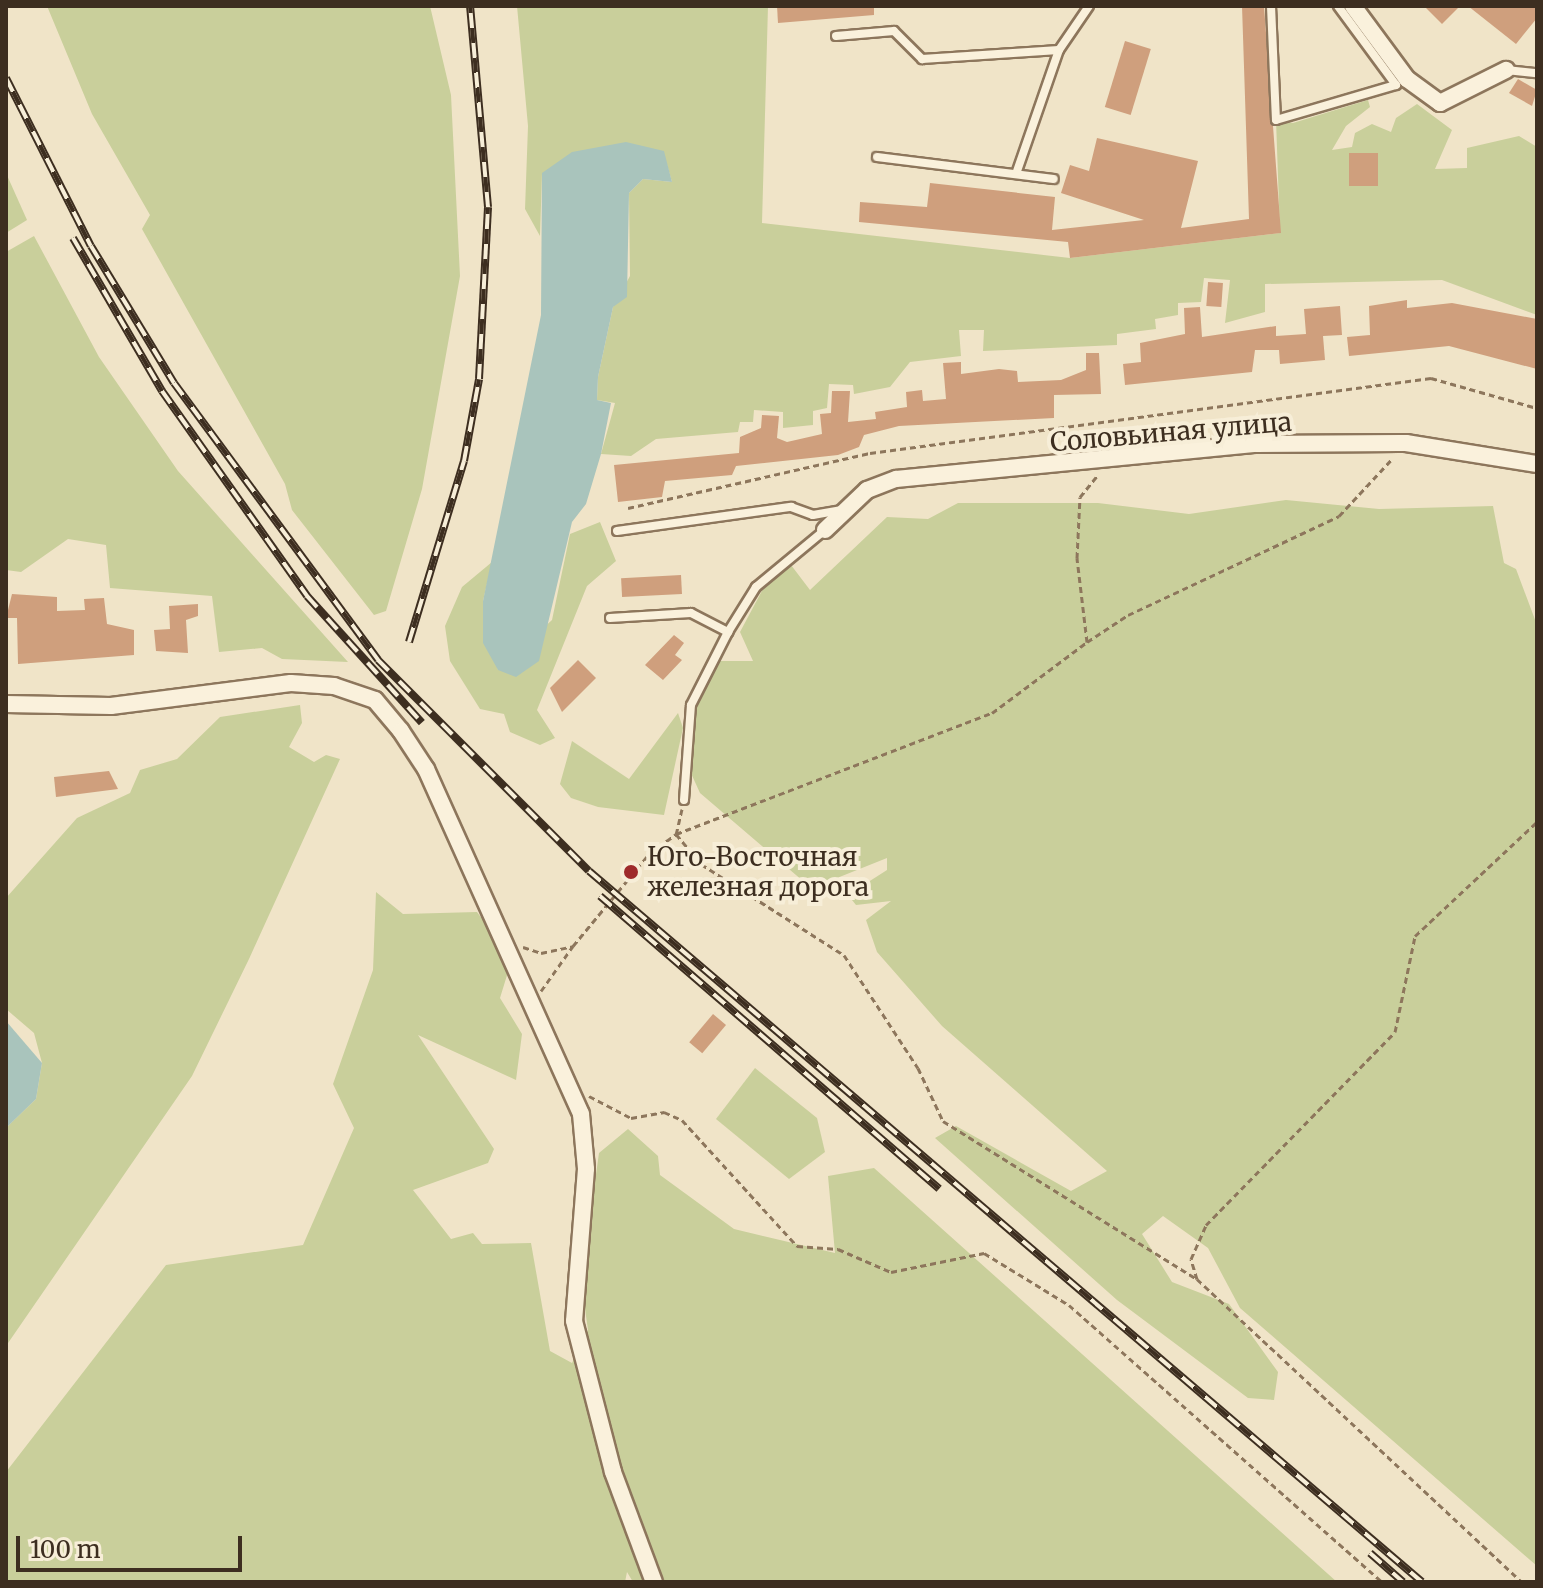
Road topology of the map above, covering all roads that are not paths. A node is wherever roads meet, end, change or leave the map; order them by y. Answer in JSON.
{"nodes":[{"id":1,"x":1089,"y":6,"type":"edge"},
{"id":2,"x":1271,"y":6,"type":"edge"},
{"id":3,"x":1338,"y":6,"type":"edge"},
{"id":4,"x":1353,"y":6,"type":"edge"},
{"id":5,"x":836,"y":36,"type":"dead end"},
{"id":6,"x":1059,"y":50,"type":"junction"},
{"id":7,"x":1506,"y":70,"type":"joint"},
{"id":8,"x":1537,"y":73,"type":"edge"},
{"id":9,"x":877,"y":157,"type":"dead end"},
{"id":10,"x":1016,"y":174,"type":"junction"},
{"id":11,"x":1054,"y":179,"type":"dead end"},
{"id":12,"x":1537,"y":464,"type":"edge"},
{"id":13,"x":849,"y":509,"type":"junction"},
{"id":14,"x":825,"y":530,"type":"joint"},
{"id":15,"x":617,"y":531,"type":"dead end"},
{"id":16,"x":610,"y":618,"type":"dead end"},
{"id":17,"x":728,"y":632,"type":"junction"},
{"id":18,"x":6,"y":704,"type":"edge"},
{"id":19,"x":684,"y":800,"type":"road end"},
{"id":20,"x":654,"y":1582,"type":"edge"}],
"edges":[{"from":1,"to":6,"type":"lane"},
{"from":2,"to":3,"type":"lane"},
{"from":4,"to":7,"type":"street"},
{"from":5,"to":6,"type":"lane"},
{"from":6,"to":10,"type":"lane"},
{"from":7,"to":8,"type":"lane"},
{"from":9,"to":10,"type":"lane"},
{"from":10,"to":11,"type":"lane"},
{"from":12,"to":13,"type":"street","name":"Соловьиная улица"},
{"from":13,"to":14,"type":"street","name":"Соловьиная улица"},
{"from":13,"to":15,"type":"lane"},
{"from":14,"to":17,"type":"lane"},
{"from":16,"to":17,"type":"lane"},
{"from":17,"to":19,"type":"lane"},
{"from":18,"to":20,"type":"street"}]}
